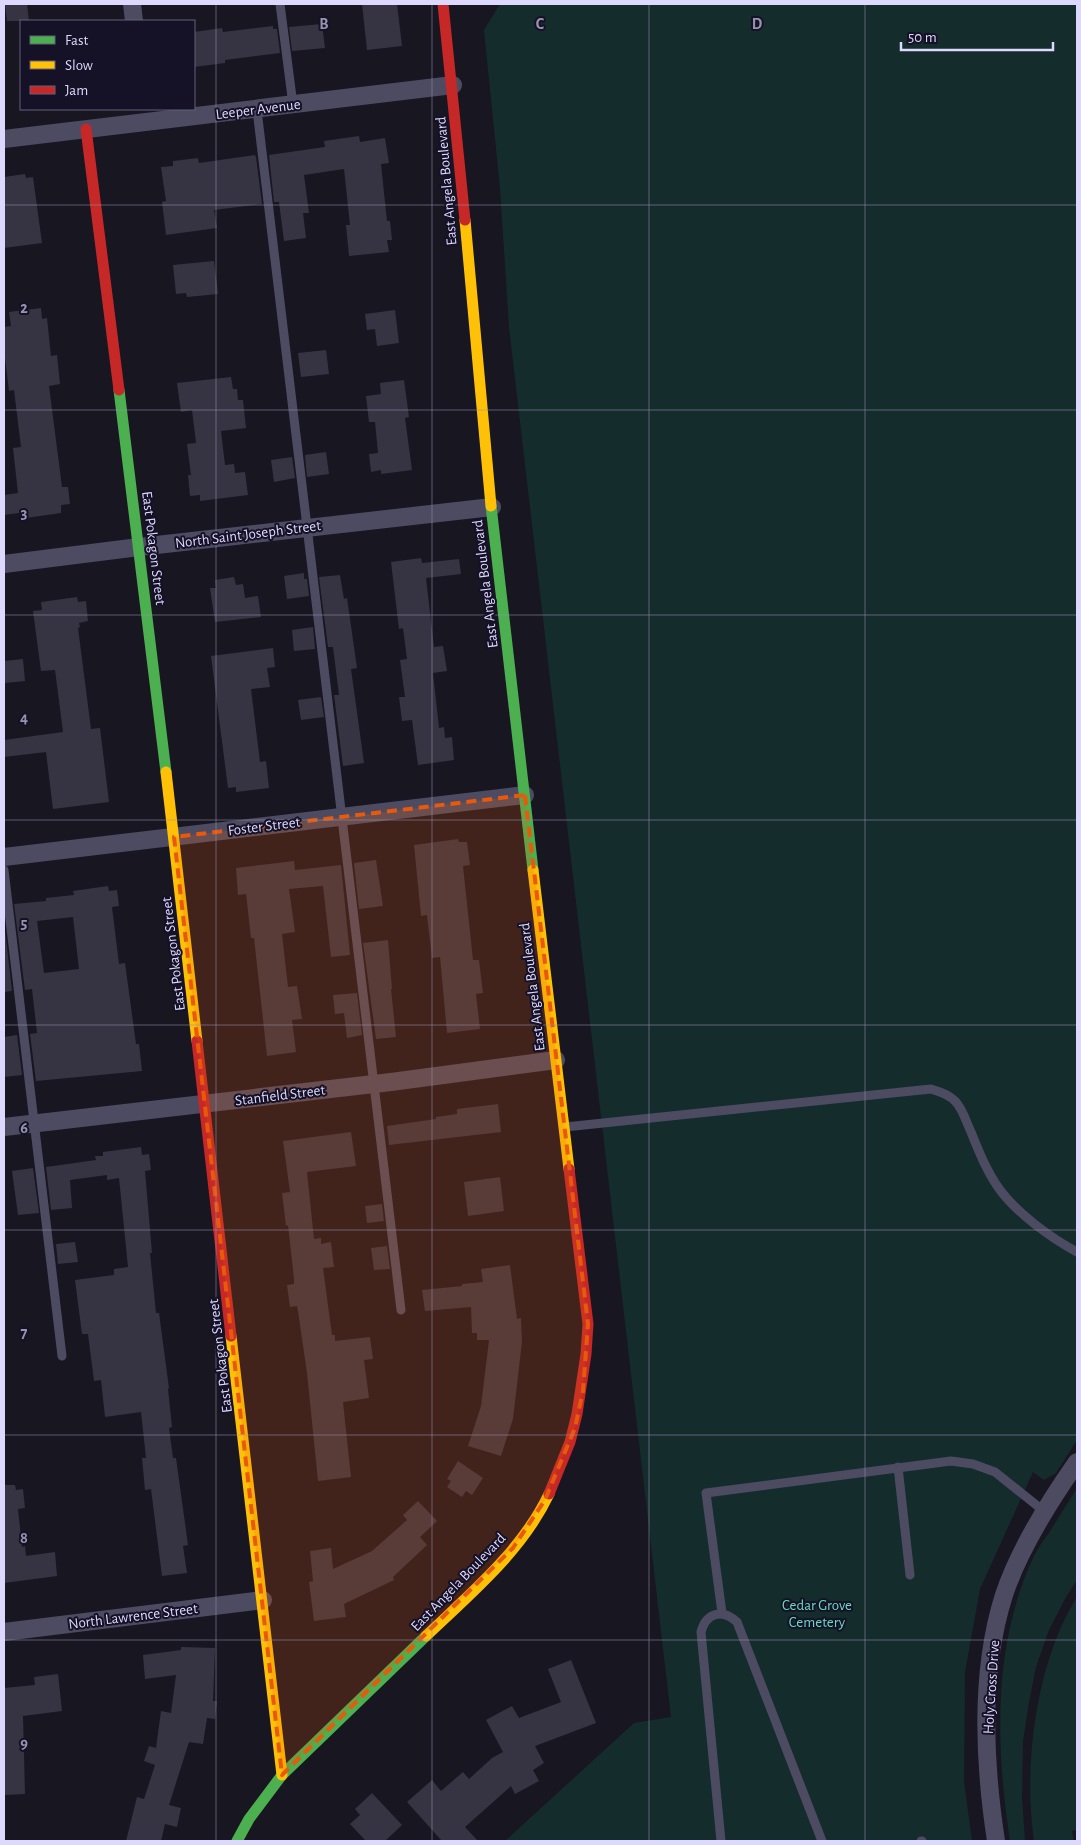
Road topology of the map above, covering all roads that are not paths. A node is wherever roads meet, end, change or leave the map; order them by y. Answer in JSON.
{"nodes":[{"id":1,"x":132,"y":4,"type":"edge"},
{"id":2,"x":280,"y":4,"type":"edge"},
{"id":3,"x":443,"y":4,"type":"edge"},
{"id":4,"x":134,"y":20,"type":"edge"},
{"id":5,"x":453,"y":85,"type":"junction"},
{"id":6,"x":293,"y":105,"type":"junction"},
{"id":7,"x":257,"y":110,"type":"junction"},
{"id":8,"x":146,"y":116,"type":"edge"},
{"id":9,"x":86,"y":129,"type":"junction"},
{"id":10,"x":4,"y":139,"type":"edge"},
{"id":11,"x":492,"y":507,"type":"junction"},
{"id":12,"x":306,"y":528,"type":"junction"},
{"id":13,"x":139,"y":547,"type":"junction"},
{"id":14,"x":4,"y":564,"type":"edge"},
{"id":15,"x":525,"y":795,"type":"junction"},
{"id":16,"x":342,"y":816,"type":"junction"},
{"id":17,"x":174,"y":837,"type":"junction"},
{"id":18,"x":4,"y":857,"type":"edge"},
{"id":19,"x":4,"y":870,"type":"edge"},
{"id":20,"x":556,"y":1060,"type":"junction"},
{"id":21,"x":373,"y":1084,"type":"junction"},
{"id":22,"x":205,"y":1103,"type":"junction"},
{"id":23,"x":34,"y":1124,"type":"junction"},
{"id":24,"x":4,"y":1127,"type":"edge"},
{"id":25,"x":565,"y":1127,"type":"junction"},
{"id":26,"x":1077,"y":1252,"type":"edge"},
{"id":27,"x":401,"y":1310,"type":"dead end"},
{"id":28,"x":62,"y":1356,"type":"dead end"},
{"id":29,"x":1077,"y":1462,"type":"edge"},
{"id":30,"x":898,"y":1467,"type":"junction"},
{"id":31,"x":1045,"y":1512,"type":"junction"},
{"id":32,"x":910,"y":1575,"type":"dead end"},
{"id":33,"x":263,"y":1600,"type":"junction"},
{"id":34,"x":722,"y":1613,"type":"junction"},
{"id":35,"x":4,"y":1632,"type":"edge"},
{"id":36,"x":282,"y":1775,"type":"junction"},
{"id":37,"x":236,"y":1841,"type":"edge"},
{"id":38,"x":720,"y":1841,"type":"edge"},
{"id":39,"x":822,"y":1841,"type":"edge"},
{"id":40,"x":996,"y":1841,"type":"edge"}],
"edges":[{"from":1,"to":4,"type":"street"},
{"from":2,"to":6,"type":"lane"},
{"from":3,"to":5,"type":"main road","name":"East Angela Boulevard"},
{"from":5,"to":6,"type":"street","name":"Leeper Avenue"},
{"from":5,"to":11,"type":"main road","name":"East Angela Boulevard"},
{"from":6,"to":7,"type":"street","name":"Leeper Avenue"},
{"from":7,"to":8,"type":"street","name":"Leeper Avenue"},
{"from":7,"to":12,"type":"lane"},
{"from":8,"to":9,"type":"street","name":"Leeper Avenue"},
{"from":9,"to":10,"type":"street","name":"Leeper Avenue"},
{"from":9,"to":13,"type":"main road","name":"East Pokagon Street"},
{"from":11,"to":12,"type":"street","name":"North Saint Joseph Street"},
{"from":11,"to":15,"type":"main road","name":"East Angela Boulevard"},
{"from":12,"to":13,"type":"street","name":"North Saint Joseph Street"},
{"from":12,"to":16,"type":"lane"},
{"from":13,"to":14,"type":"street","name":"North Saint Joseph Street"},
{"from":13,"to":17,"type":"main road","name":"East Pokagon Street"},
{"from":15,"to":16,"type":"street","name":"Foster Street"},
{"from":15,"to":20,"type":"main road","name":"East Angela Boulevard"},
{"from":16,"to":17,"type":"street","name":"Foster Street"},
{"from":16,"to":21,"type":"lane"},
{"from":17,"to":18,"type":"street","name":"Foster Street"},
{"from":17,"to":22,"type":"main road","name":"East Pokagon Street"},
{"from":19,"to":23,"type":"lane"},
{"from":20,"to":21,"type":"street","name":"Stanfield Street"},
{"from":20,"to":25,"type":"main road","name":"East Angela Boulevard"},
{"from":21,"to":22,"type":"street","name":"Stanfield Street"},
{"from":21,"to":27,"type":"lane"},
{"from":22,"to":23,"type":"street","name":"Stanfield Street"},
{"from":22,"to":33,"type":"main road","name":"East Pokagon Street"},
{"from":23,"to":24,"type":"street","name":"Stanfield Street"},
{"from":23,"to":28,"type":"lane"},
{"from":25,"to":26,"type":"lane"},
{"from":25,"to":36,"type":"main road","name":"East Angela Boulevard"},
{"from":29,"to":31,"type":"street","name":"Holy Cross Drive"},
{"from":30,"to":31,"type":"lane"},
{"from":30,"to":32,"type":"lane"},
{"from":30,"to":34,"type":"lane"},
{"from":31,"to":40,"type":"street","name":"Holy Cross Drive"},
{"from":33,"to":35,"type":"street","name":"North Lawrence Street"},
{"from":33,"to":36,"type":"main road","name":"East Pokagon Street"},
{"from":34,"to":38,"type":"lane"},
{"from":34,"to":39,"type":"lane"},
{"from":36,"to":37,"type":"main road","name":"East Angela Boulevard"}]}
